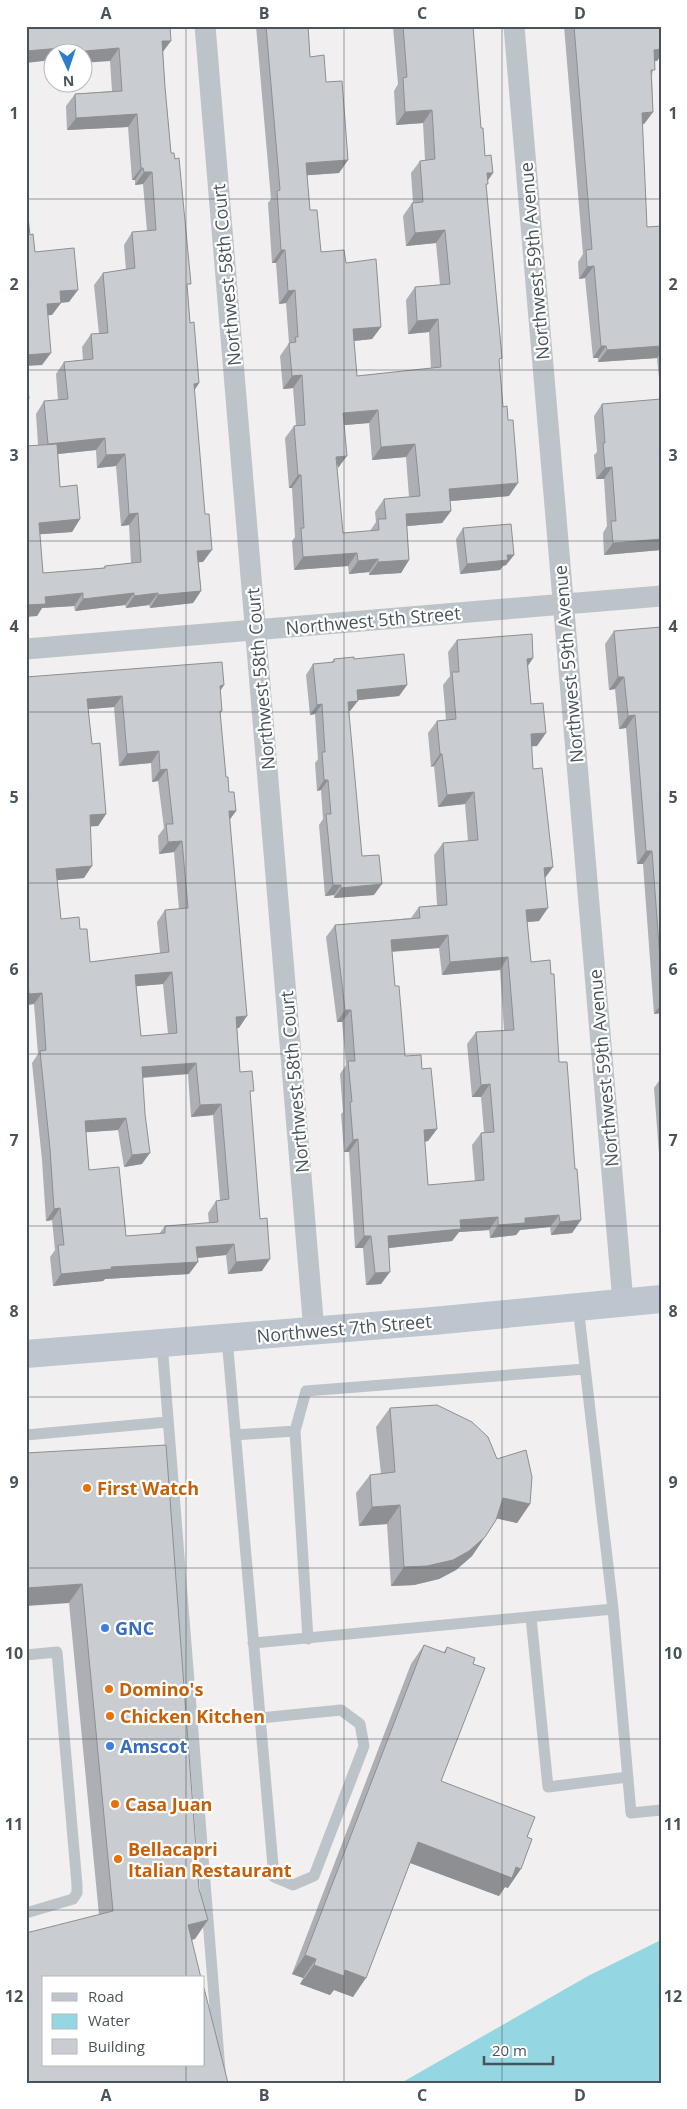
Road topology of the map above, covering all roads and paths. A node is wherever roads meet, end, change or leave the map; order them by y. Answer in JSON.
{"nodes":[{"id":1,"x":206,"y":26,"type":"edge"},
{"id":2,"x":514,"y":26,"type":"edge"},
{"id":3,"x":661,"y":596,"type":"edge"},
{"id":4,"x":564,"y":604,"type":"junction"},
{"id":5,"x":256,"y":630,"type":"junction"},
{"id":6,"x":26,"y":649,"type":"edge"},
{"id":7,"x":660,"y":1301,"type":"edge"},
{"id":8,"x":622,"y":1302,"type":"junction"},
{"id":9,"x":578,"y":1306,"type":"junction"},
{"id":10,"x":314,"y":1331,"type":"junction"},
{"id":11,"x":227,"y":1338,"type":"junction"},
{"id":12,"x":162,"y":1343,"type":"junction"},
{"id":13,"x":26,"y":1354,"type":"edge"},
{"id":14,"x":585,"y":1369,"type":"junction"},
{"id":15,"x":168,"y":1422,"type":"junction"},
{"id":16,"x":295,"y":1431,"type":"junction"},
{"id":17,"x":26,"y":1435,"type":"edge"},
{"id":18,"x":235,"y":1435,"type":"junction"},
{"id":19,"x":613,"y":1609,"type":"junction"},
{"id":20,"x":531,"y":1617,"type":"junction"},
{"id":21,"x":308,"y":1638,"type":"junction"},
{"id":22,"x":254,"y":1643,"type":"junction"},
{"id":23,"x":26,"y":1655,"type":"edge"},
{"id":24,"x":260,"y":1718,"type":"junction"},
{"id":25,"x":628,"y":1777,"type":"junction"},
{"id":26,"x":661,"y":1810,"type":"edge"},
{"id":27,"x":26,"y":1913,"type":"edge"},
{"id":28,"x":221,"y":2083,"type":"edge"}],
"edges":[{"from":1,"to":5,"type":"street","name":"Northwest 58th Court"},
{"from":2,"to":4,"type":"street","name":"Northwest 59th Avenue"},
{"from":3,"to":4,"type":"street","name":"Northwest 5th Street"},
{"from":4,"to":5,"type":"street","name":"Northwest 5th Street"},
{"from":4,"to":8,"type":"street","name":"Northwest 59th Avenue"},
{"from":5,"to":6,"type":"street","name":"Northwest 5th Street"},
{"from":5,"to":10,"type":"street","name":"Northwest 58th Court"},
{"from":7,"to":8,"type":"main road","name":"Northwest 7th Street"},
{"from":8,"to":9,"type":"main road","name":"Northwest 7th Street"},
{"from":9,"to":10,"type":"main road","name":"Northwest 7th Street"},
{"from":9,"to":14,"type":"lane"},
{"from":10,"to":11,"type":"main road","name":"Northwest 7th Street"},
{"from":11,"to":12,"type":"main road","name":"Northwest 7th Street"},
{"from":11,"to":18,"type":"lane"},
{"from":12,"to":13,"type":"main road","name":"Northwest 7th Street"},
{"from":12,"to":15,"type":"lane"},
{"from":14,"to":16,"type":"lane"},
{"from":14,"to":19,"type":"lane"},
{"from":15,"to":17,"type":"lane"},
{"from":15,"to":28,"type":"lane"},
{"from":16,"to":18,"type":"lane"},
{"from":16,"to":21,"type":"lane"},
{"from":18,"to":22,"type":"lane"},
{"from":19,"to":20,"type":"lane"},
{"from":19,"to":25,"type":"lane"},
{"from":20,"to":21,"type":"lane"},
{"from":20,"to":25,"type":"lane"},
{"from":21,"to":22,"type":"lane"},
{"from":22,"to":24,"type":"lane"},
{"from":23,"to":27,"type":"lane"},
{"from":24,"to":24,"type":"lane"},
{"from":25,"to":26,"type":"lane"}]}
